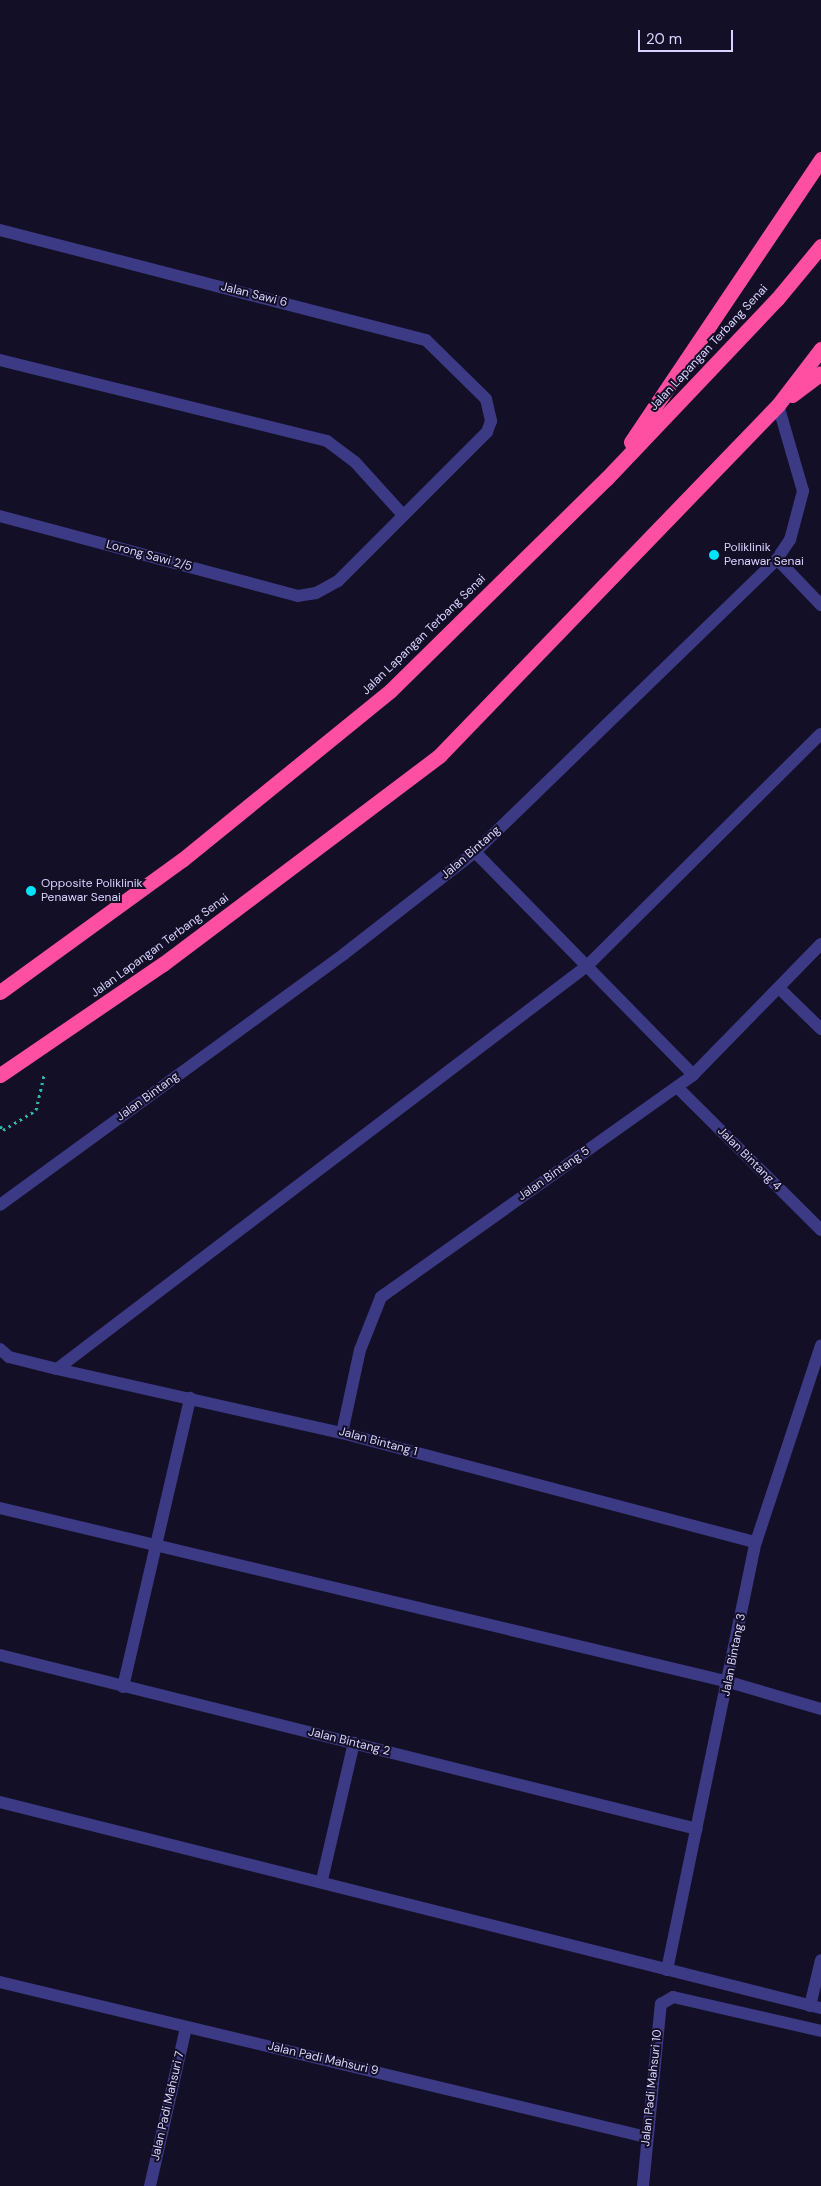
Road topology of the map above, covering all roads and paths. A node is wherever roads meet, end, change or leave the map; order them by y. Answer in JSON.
{"nodes":[{"id":1,"x":821,"y":159,"type":"edge"},
{"id":2,"x":0,"y":230,"type":"edge"},
{"id":3,"x":821,"y":246,"type":"edge"},
{"id":4,"x":821,"y":349,"type":"edge"},
{"id":5,"x":0,"y":360,"type":"edge"},
{"id":6,"x":821,"y":373,"type":"edge"},
{"id":7,"x":778,"y":405,"type":"junction"},
{"id":8,"x":606,"y":479,"type":"junction"},
{"id":9,"x":403,"y":515,"type":"junction"},
{"id":10,"x":0,"y":516,"type":"edge"},
{"id":11,"x":778,"y":559,"type":"junction"},
{"id":12,"x":821,"y":605,"type":"edge"},
{"id":13,"x":821,"y":734,"type":"edge"},
{"id":14,"x":475,"y":852,"type":"junction"},
{"id":15,"x":821,"y":944,"type":"edge"},
{"id":16,"x":588,"y":966,"type":"junction"},
{"id":17,"x":778,"y":988,"type":"junction"},
{"id":18,"x":0,"y":992,"type":"edge"},
{"id":19,"x":821,"y":1029,"type":"edge"},
{"id":20,"x":52,"y":1042,"type":"junction"},
{"id":21,"x":0,"y":1075,"type":"edge"},
{"id":22,"x":693,"y":1075,"type":"junction"},
{"id":23,"x":678,"y":1087,"type":"junction"},
{"id":24,"x":0,"y":1126,"type":"edge"},
{"id":25,"x":0,"y":1205,"type":"edge"},
{"id":26,"x":821,"y":1230,"type":"edge"},
{"id":27,"x":821,"y":1345,"type":"edge"},
{"id":28,"x":0,"y":1349,"type":"edge"},
{"id":29,"x":57,"y":1369,"type":"junction"},
{"id":30,"x":190,"y":1398,"type":"junction"},
{"id":31,"x":342,"y":1433,"type":"junction"},
{"id":32,"x":0,"y":1508,"type":"edge"},
{"id":33,"x":756,"y":1542,"type":"junction"},
{"id":34,"x":155,"y":1548,"type":"junction"},
{"id":35,"x":0,"y":1655,"type":"edge"},
{"id":36,"x":729,"y":1682,"type":"junction"},
{"id":37,"x":123,"y":1687,"type":"junction"},
{"id":38,"x":821,"y":1709,"type":"edge"},
{"id":39,"x":354,"y":1743,"type":"junction"},
{"id":40,"x":0,"y":1802,"type":"edge"},
{"id":41,"x":697,"y":1829,"type":"junction"},
{"id":42,"x":322,"y":1880,"type":"junction"},
{"id":43,"x":821,"y":1960,"type":"edge"},
{"id":44,"x":667,"y":1970,"type":"junction"},
{"id":45,"x":0,"y":1982,"type":"edge"},
{"id":46,"x":816,"y":2007,"type":"edge"},
{"id":47,"x":186,"y":2026,"type":"junction"},
{"id":48,"x":821,"y":2031,"type":"edge"},
{"id":49,"x":646,"y":2136,"type":"junction"},
{"id":50,"x":150,"y":2186,"type":"edge"},
{"id":51,"x":643,"y":2186,"type":"edge"}],
"edges":[{"from":1,"to":8,"type":"highway"},
{"from":2,"to":9,"type":"street","name":"Jalan Sawi 6"},
{"from":3,"to":8,"type":"highway","name":"Jalan Lapangan Terbang Senai"},
{"from":4,"to":7,"type":"highway","name":"Jalan Lapangan Terbang Senai"},
{"from":5,"to":9,"type":"street"},
{"from":6,"to":7,"type":"highway"},
{"from":7,"to":11,"type":"street","name":"Jalan Bintang"},
{"from":7,"to":20,"type":"highway","name":"Jalan Lapangan Terbang Senai"},
{"from":8,"to":18,"type":"highway","name":"Jalan Lapangan Terbang Senai"},
{"from":9,"to":10,"type":"street","name":"Lorong Sawi 2/5"},
{"from":11,"to":12,"type":"street"},
{"from":11,"to":14,"type":"street","name":"Jalan Bintang"},
{"from":13,"to":16,"type":"street"},
{"from":14,"to":16,"type":"street"},
{"from":14,"to":25,"type":"street","name":"Jalan Bintang"},
{"from":15,"to":17,"type":"street","name":"Jalan Bintang 5"},
{"from":16,"to":22,"type":"street"},
{"from":16,"to":29,"type":"street"},
{"from":17,"to":19,"type":"street"},
{"from":17,"to":22,"type":"street","name":"Jalan Bintang 5"},
{"from":20,"to":21,"type":"highway","name":"Jalan Lapangan Terbang Senai"},
{"from":20,"to":24,"type":"path"},
{"from":22,"to":23,"type":"street","name":"Jalan Bintang 5"},
{"from":23,"to":26,"type":"street","name":"Jalan Bintang 4"},
{"from":23,"to":31,"type":"street","name":"Jalan Bintang 5"},
{"from":27,"to":33,"type":"street","name":"Jalan Bintang 3"},
{"from":28,"to":29,"type":"street","name":"Jalan Bintang 1"},
{"from":29,"to":30,"type":"street","name":"Jalan Bintang 1"},
{"from":30,"to":31,"type":"street","name":"Jalan Bintang 1"},
{"from":30,"to":34,"type":"street"},
{"from":31,"to":33,"type":"street","name":"Jalan Bintang 1"},
{"from":32,"to":34,"type":"street"},
{"from":33,"to":36,"type":"street","name":"Jalan Bintang 3"},
{"from":34,"to":36,"type":"street"},
{"from":34,"to":37,"type":"street"},
{"from":35,"to":37,"type":"street","name":"Jalan Bintang 2"},
{"from":36,"to":38,"type":"street"},
{"from":36,"to":41,"type":"street","name":"Jalan Bintang 3"},
{"from":37,"to":39,"type":"street","name":"Jalan Bintang 2"},
{"from":39,"to":41,"type":"street","name":"Jalan Bintang 2"},
{"from":39,"to":42,"type":"street"},
{"from":40,"to":42,"type":"street"},
{"from":41,"to":44,"type":"street","name":"Jalan Bintang 3"},
{"from":42,"to":44,"type":"street"},
{"from":43,"to":46,"type":"street"},
{"from":44,"to":46,"type":"street"},
{"from":45,"to":47,"type":"street","name":"Jalan Padi Mahsuri 9"},
{"from":47,"to":49,"type":"street","name":"Jalan Padi Mahsuri 9"},
{"from":47,"to":50,"type":"street","name":"Jalan Padi Mahsuri 7"},
{"from":48,"to":49,"type":"street","name":"Jalan Padi Mahsuri 10"},
{"from":49,"to":51,"type":"street","name":"Jalan Padi Mahsuri 10"}]}
